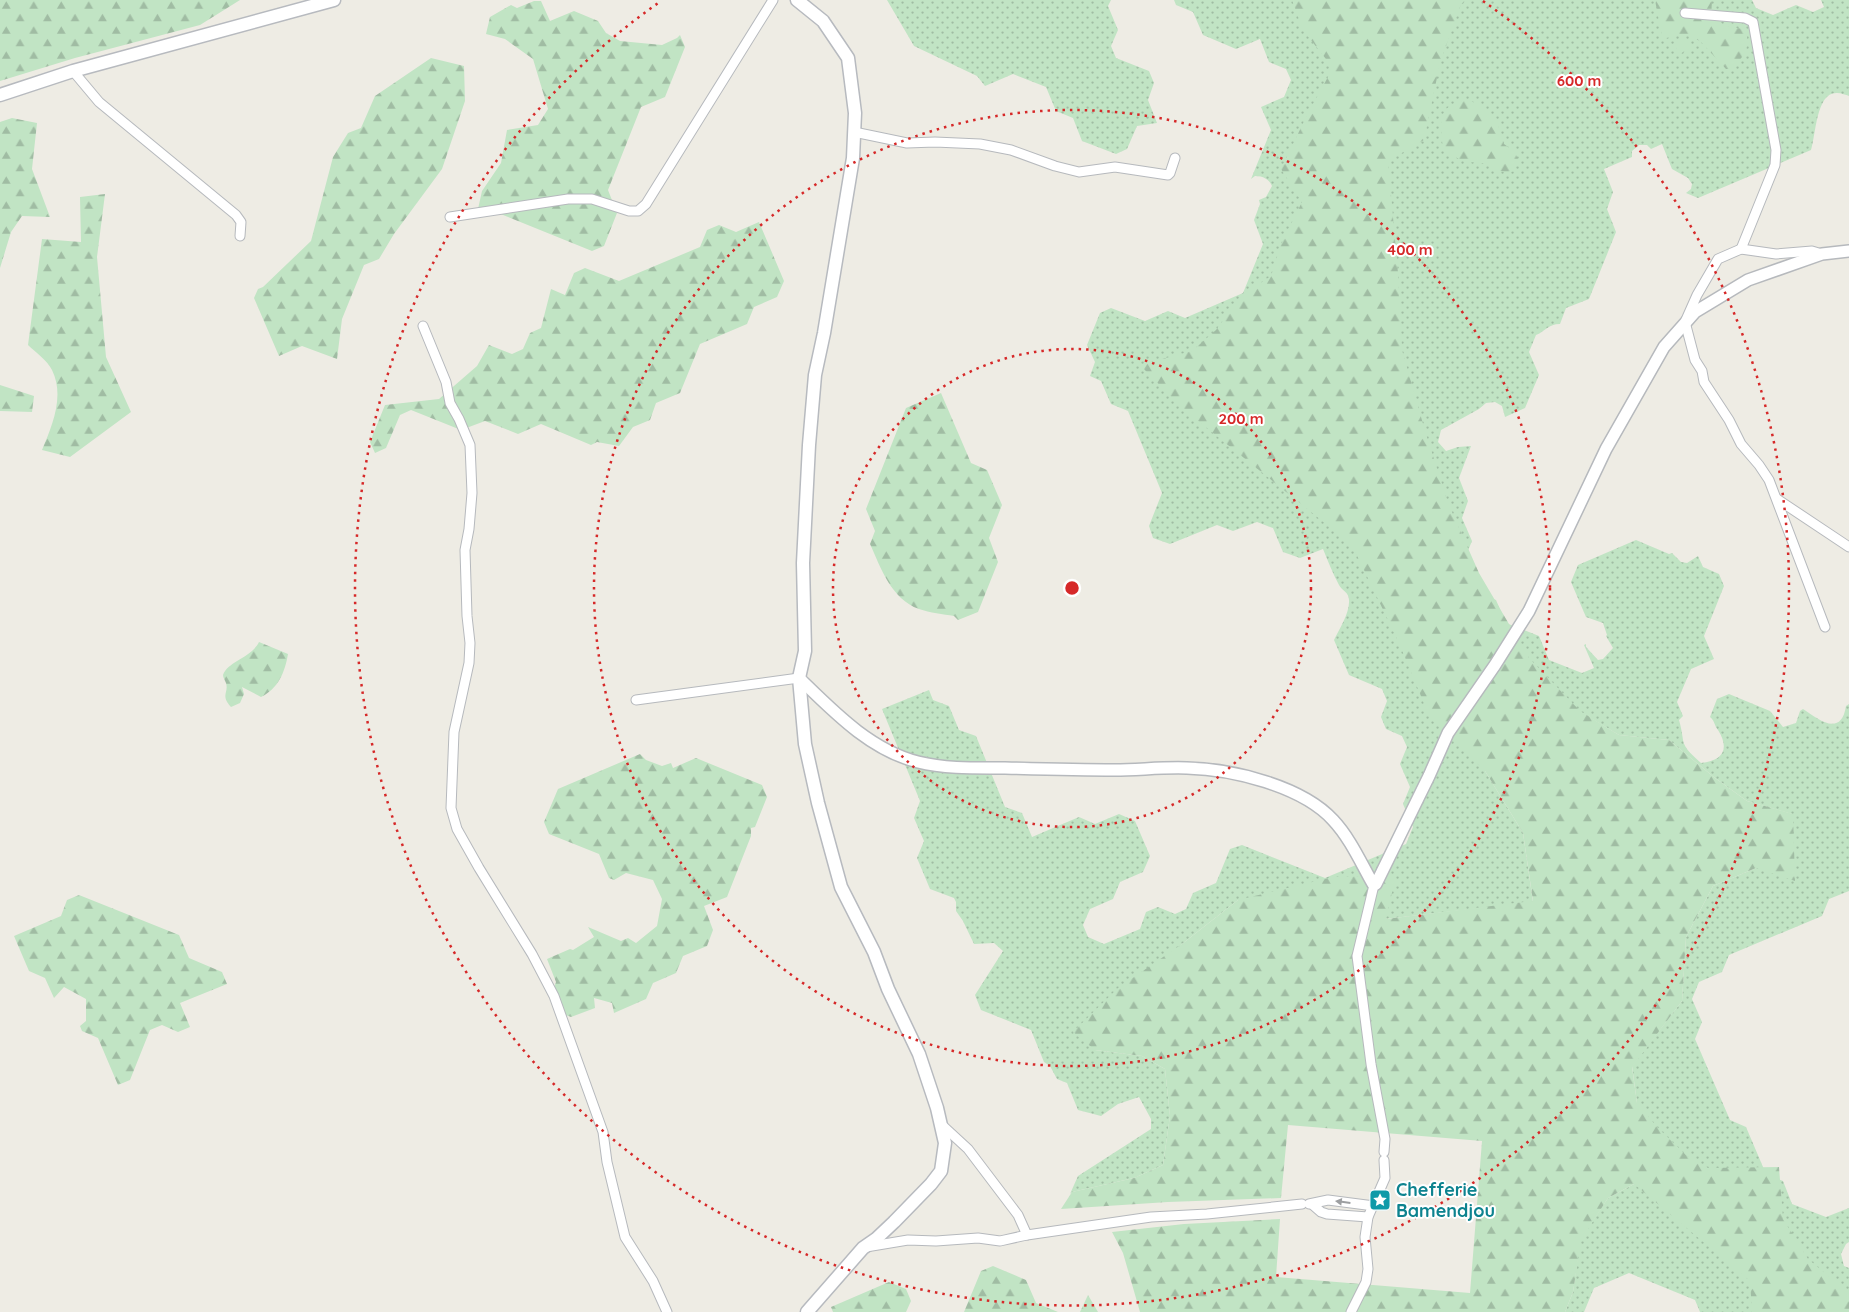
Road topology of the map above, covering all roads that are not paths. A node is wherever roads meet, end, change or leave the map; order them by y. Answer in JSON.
{"nodes":[{"id":1,"x":331,"y":0,"type":"edge"},
{"id":2,"x":773,"y":0,"type":"edge"},
{"id":3,"x":797,"y":0,"type":"edge"},
{"id":4,"x":1685,"y":12,"type":"dead end"},
{"id":5,"x":73,"y":71,"type":"junction"},
{"id":6,"x":0,"y":95,"type":"edge"},
{"id":7,"x":854,"y":132,"type":"junction"},
{"id":8,"x":1175,"y":158,"type":"dead end"},
{"id":9,"x":450,"y":217,"type":"dead end"},
{"id":10,"x":240,"y":236,"type":"dead end"},
{"id":11,"x":1741,"y":249,"type":"junction"},
{"id":12,"x":1849,"y":251,"type":"edge"},
{"id":13,"x":1822,"y":254,"type":"junction"},
{"id":14,"x":1685,"y":322,"type":"junction"},
{"id":15,"x":423,"y":326,"type":"dead end"},
{"id":16,"x":1777,"y":499,"type":"junction"},
{"id":17,"x":1849,"y":547,"type":"edge"},
{"id":18,"x":1825,"y":627,"type":"dead end"},
{"id":19,"x":799,"y":678,"type":"junction"},
{"id":20,"x":636,"y":700,"type":"dead end"},
{"id":21,"x":1374,"y":885,"type":"junction"},
{"id":22,"x":942,"y":1125,"type":"junction"},
{"id":23,"x":1308,"y":1204,"type":"junction"},
{"id":24,"x":1374,"y":1206,"type":"junction"},
{"id":25,"x":1368,"y":1217,"type":"junction"},
{"id":26,"x":1027,"y":1235,"type":"junction"},
{"id":27,"x":863,"y":1248,"type":"junction"},
{"id":28,"x":667,"y":1312,"type":"edge"},
{"id":29,"x":807,"y":1312,"type":"edge"},
{"id":30,"x":1351,"y":1312,"type":"edge"}],
"edges":[{"from":1,"to":5,"type":"main road"},
{"from":2,"to":9,"type":"street"},
{"from":3,"to":7,"type":"main road"},
{"from":4,"to":11,"type":"street"},
{"from":5,"to":6,"type":"main road"},
{"from":5,"to":10,"type":"street"},
{"from":7,"to":8,"type":"street"},
{"from":7,"to":19,"type":"main road"},
{"from":11,"to":13,"type":"street"},
{"from":11,"to":14,"type":"street"},
{"from":12,"to":13,"type":"street"},
{"from":13,"to":14,"type":"street"},
{"from":14,"to":16,"type":"street"},
{"from":14,"to":21,"type":"street"},
{"from":15,"to":28,"type":"street"},
{"from":16,"to":17,"type":"street"},
{"from":16,"to":18,"type":"street"},
{"from":19,"to":20,"type":"street"},
{"from":19,"to":21,"type":"street"},
{"from":19,"to":22,"type":"main road"},
{"from":21,"to":24,"type":"street"},
{"from":22,"to":26,"type":"street"},
{"from":22,"to":27,"type":"main road"},
{"from":24,"to":23,"type":"street","one_way":true},
{"from":23,"to":25,"type":"street"},
{"from":23,"to":26,"type":"street"},
{"from":24,"to":25,"type":"street"},
{"from":25,"to":30,"type":"street"},
{"from":26,"to":27,"type":"street"},
{"from":27,"to":29,"type":"main road"}]}
